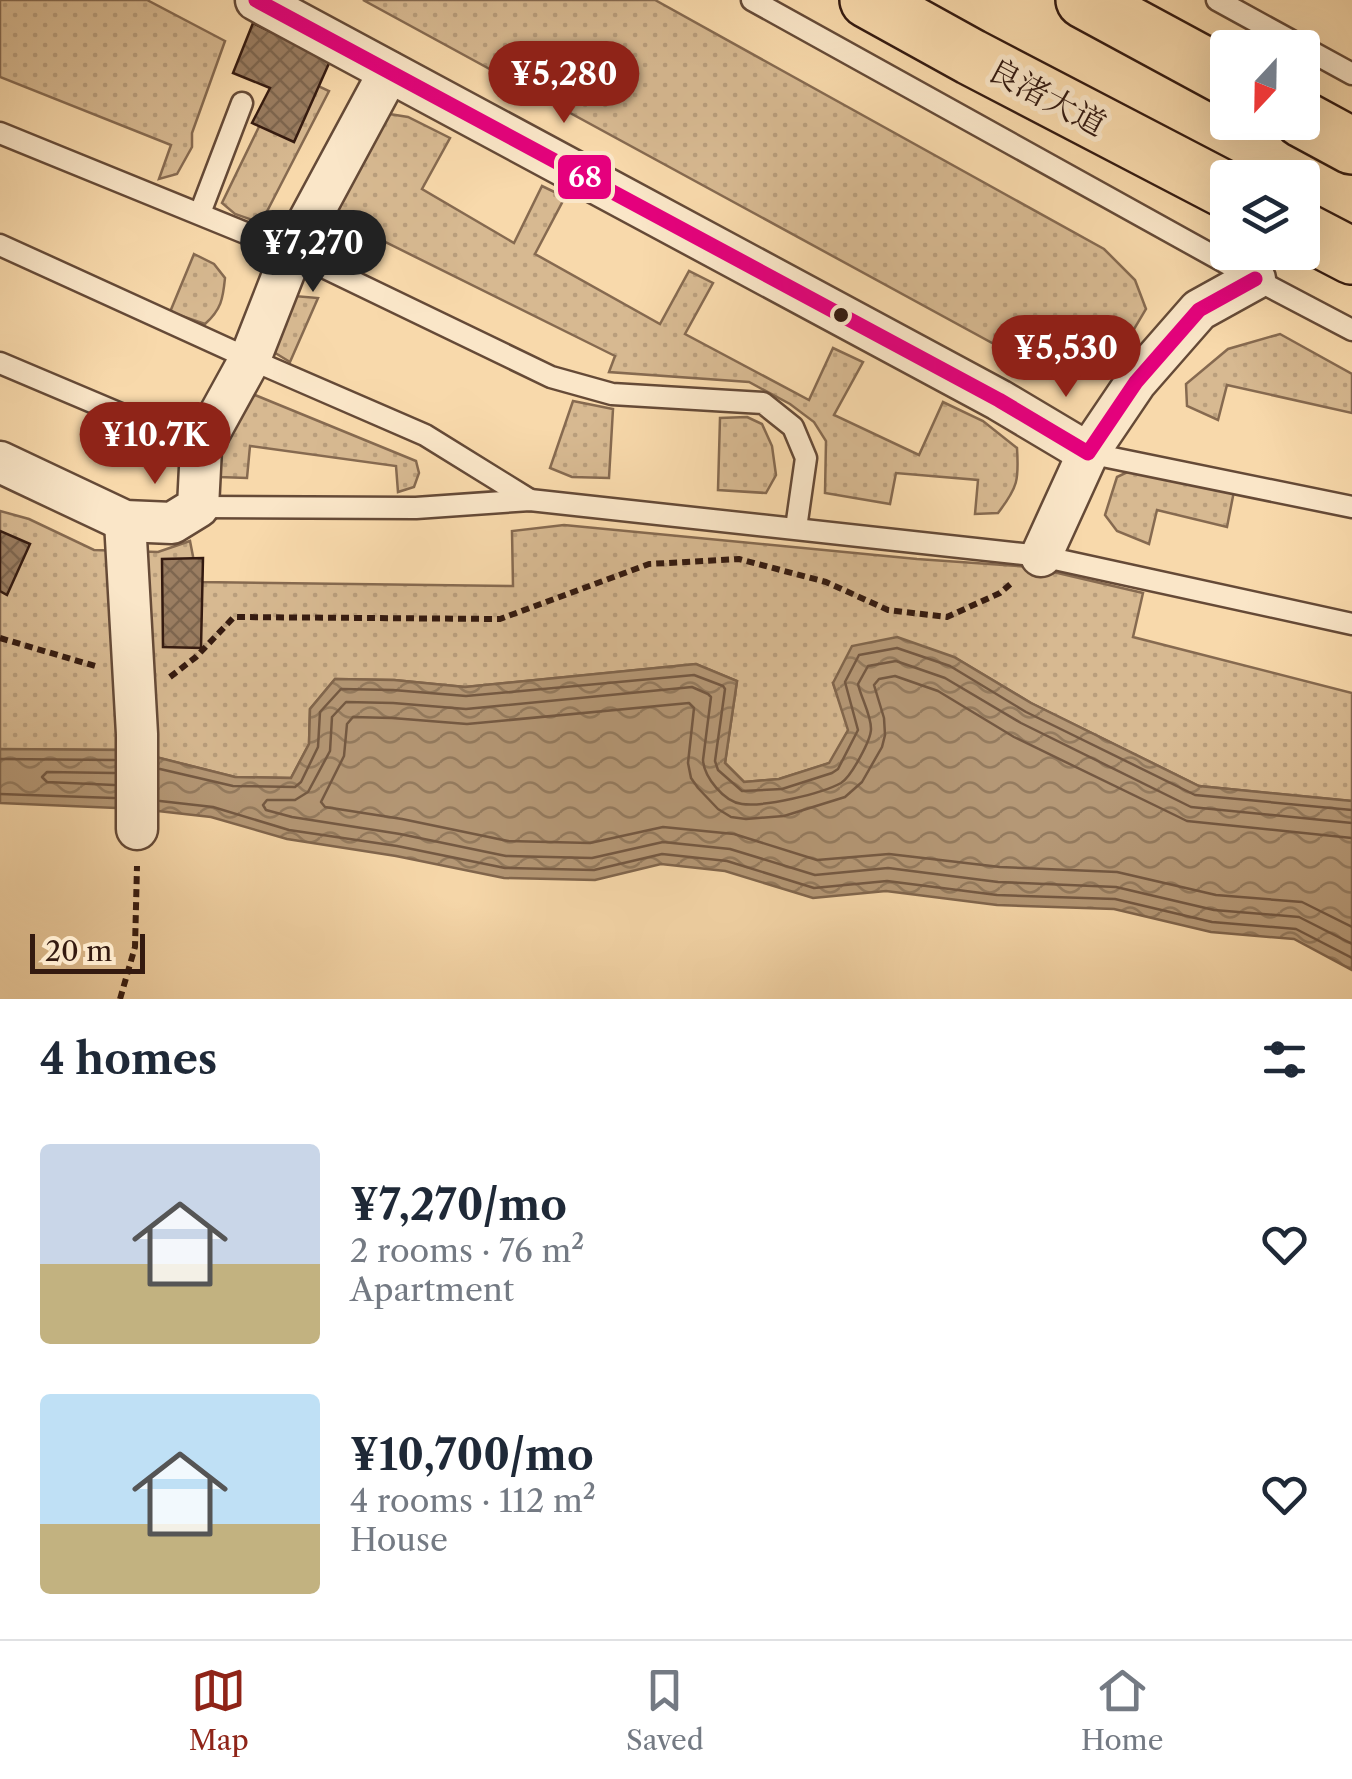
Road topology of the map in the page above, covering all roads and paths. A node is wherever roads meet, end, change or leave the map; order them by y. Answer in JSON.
{"nodes":[{"id":1,"x":256,"y":0,"type":"edge"},
{"id":2,"x":752,"y":0,"type":"edge"},
{"id":3,"x":868,"y":0,"type":"edge"},
{"id":4,"x":1084,"y":0,"type":"edge"},
{"id":5,"x":1217,"y":0,"type":"edge"},
{"id":6,"x":1210,"y":68,"type":"edge"},
{"id":7,"x":389,"y":72,"type":"junction"},
{"id":8,"x":1352,"y":74,"type":"edge"},
{"id":9,"x":242,"y":104,"type":"dead end"},
{"id":10,"x":1320,"y":129,"type":"edge"},
{"id":11,"x":0,"y":133,"type":"edge"},
{"id":12,"x":1352,"y":146,"type":"edge"},
{"id":13,"x":1210,"y":182,"type":"edge"},
{"id":14,"x":200,"y":213,"type":"junction"},
{"id":15,"x":1320,"y":239,"type":"edge"},
{"id":16,"x":0,"y":245,"type":"edge"},
{"id":17,"x":292,"y":252,"type":"junction"},
{"id":18,"x":1352,"y":256,"type":"edge"},
{"id":19,"x":1255,"y":279,"type":"junction"},
{"id":20,"x":1352,"y":330,"type":"edge"},
{"id":21,"x":250,"y":359,"type":"junction"},
{"id":22,"x":0,"y":363,"type":"edge"},
{"id":23,"x":201,"y":448,"type":"junction"},
{"id":24,"x":1088,"y":454,"type":"junction"},
{"id":25,"x":0,"y":462,"type":"edge"},
{"id":26,"x":530,"y":500,"type":"junction"},
{"id":27,"x":1352,"y":506,"type":"edge"},
{"id":28,"x":198,"y":508,"type":"junction"},
{"id":29,"x":125,"y":521,"type":"junction"},
{"id":30,"x":796,"y":528,"type":"junction"},
{"id":31,"x":1041,"y":556,"type":"junction"},
{"id":32,"x":1352,"y":624,"type":"edge"},
{"id":33,"x":0,"y":638,"type":"edge"},
{"id":34,"x":134,"y":678,"type":"junction"},
{"id":35,"x":137,"y":830,"type":"joint"},
{"id":36,"x":120,"y":999,"type":"edge"}],
"edges":[{"from":1,"to":7,"type":"street"},
{"from":2,"to":19,"type":"lane"},
{"from":3,"to":13,"type":"highway","name":"良渚大道"},
{"from":4,"to":6,"type":"highway"},
{"from":5,"to":8,"type":"lane"},
{"from":7,"to":17,"type":"street"},
{"from":7,"to":24,"type":"street"},
{"from":9,"to":14,"type":"lane"},
{"from":10,"to":12,"type":"highway"},
{"from":11,"to":14,"type":"lane"},
{"from":14,"to":17,"type":"lane"},
{"from":15,"to":18,"type":"highway"},
{"from":16,"to":21,"type":"lane"},
{"from":17,"to":21,"type":"street"},
{"from":17,"to":30,"type":"lane"},
{"from":19,"to":20,"type":"lane"},
{"from":19,"to":24,"type":"street"},
{"from":21,"to":23,"type":"street"},
{"from":21,"to":26,"type":"lane"},
{"from":22,"to":23,"type":"lane"},
{"from":23,"to":28,"type":"street"},
{"from":24,"to":27,"type":"lane"},
{"from":24,"to":31,"type":"street"},
{"from":25,"to":29,"type":"street"},
{"from":26,"to":28,"type":"lane"},
{"from":26,"to":30,"type":"lane"},
{"from":28,"to":29,"type":"street"},
{"from":29,"to":34,"type":"street"},
{"from":30,"to":31,"type":"lane"},
{"from":31,"to":32,"type":"lane"},
{"from":31,"to":34,"type":"path"},
{"from":33,"to":34,"type":"path"},
{"from":34,"to":35,"type":"street"},
{"from":35,"to":36,"type":"path"}]}
